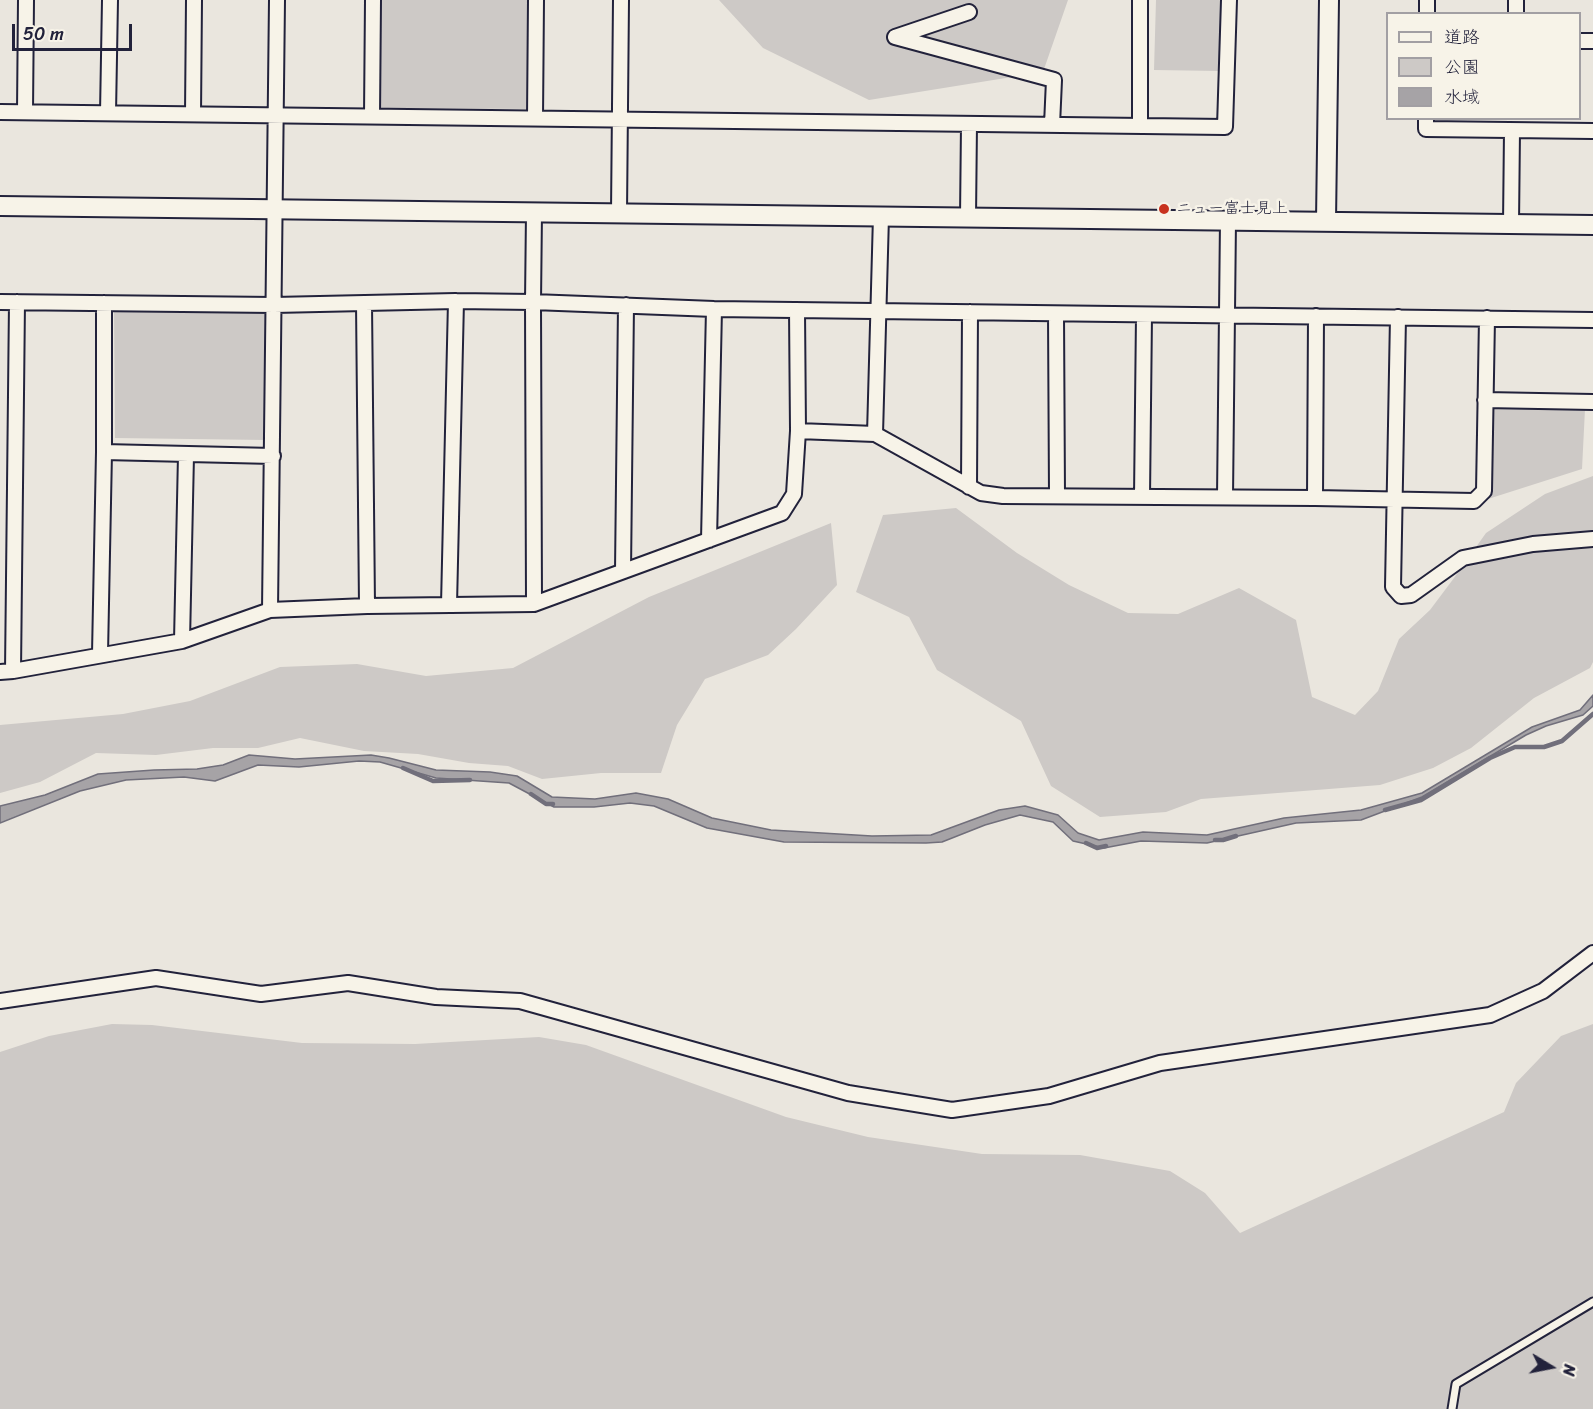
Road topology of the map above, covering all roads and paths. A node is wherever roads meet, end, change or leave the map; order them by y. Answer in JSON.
{"nodes":[{"id":1,"x":26,"y":0,"type":"edge"},
{"id":2,"x":110,"y":0,"type":"edge"},
{"id":3,"x":194,"y":0,"type":"edge"},
{"id":4,"x":278,"y":0,"type":"edge"},
{"id":5,"x":373,"y":0,"type":"edge"},
{"id":6,"x":536,"y":0,"type":"edge"},
{"id":7,"x":621,"y":0,"type":"edge"},
{"id":8,"x":1140,"y":0,"type":"edge"},
{"id":9,"x":1229,"y":0,"type":"edge"},
{"id":10,"x":1329,"y":0,"type":"edge"},
{"id":11,"x":969,"y":12,"type":"dead end"},
{"id":12,"x":0,"y":112,"type":"edge"},
{"id":13,"x":25,"y":112,"type":"junction"},
{"id":14,"x":108,"y":113,"type":"junction"},
{"id":15,"x":193,"y":114,"type":"junction"},
{"id":16,"x":277,"y":115,"type":"junction"},
{"id":17,"x":372,"y":116,"type":"junction"},
{"id":18,"x":535,"y":118,"type":"junction"},
{"id":19,"x":621,"y":119,"type":"junction"},
{"id":20,"x":1426,"y":120,"type":"edge"},
{"id":21,"x":969,"y":124,"type":"junction"},
{"id":22,"x":1052,"y":125,"type":"junction"},
{"id":23,"x":1140,"y":126,"type":"junction"},
{"id":24,"x":1593,"y":129,"type":"edge"},
{"id":25,"x":1512,"y":131,"type":"junction"},
{"id":26,"x":0,"y":206,"type":"edge"},
{"id":27,"x":275,"y":210,"type":"junction"},
{"id":28,"x":534,"y":212,"type":"junction"},
{"id":29,"x":619,"y":213,"type":"junction"},
{"id":30,"x":881,"y":216,"type":"junction"},
{"id":31,"x":968,"y":217,"type":"junction"},
{"id":32,"x":1228,"y":220,"type":"junction"},
{"id":33,"x":1326,"y":221,"type":"junction"},
{"id":34,"x":1511,"y":224,"type":"junction"},
{"id":35,"x":1593,"y":225,"type":"edge"},
{"id":36,"x":456,"y":301,"type":"junction"},
{"id":37,"x":0,"y":302,"type":"edge"},
{"id":38,"x":17,"y":302,"type":"junction"},
{"id":39,"x":533,"y":302,"type":"junction"},
{"id":40,"x":104,"y":303,"type":"junction"},
{"id":41,"x":364,"y":303,"type":"junction"},
{"id":42,"x":274,"y":305,"type":"junction"},
{"id":43,"x":626,"y":305,"type":"junction"},
{"id":44,"x":714,"y":309,"type":"junction"},
{"id":45,"x":797,"y":310,"type":"junction"},
{"id":46,"x":879,"y":311,"type":"junction"},
{"id":47,"x":970,"y":312,"type":"junction"},
{"id":48,"x":1056,"y":314,"type":"junction"},
{"id":49,"x":1144,"y":315,"type":"junction"},
{"id":50,"x":1227,"y":316,"type":"junction"},
{"id":51,"x":1316,"y":316,"type":"junction"},
{"id":52,"x":1398,"y":317,"type":"junction"},
{"id":53,"x":1487,"y":318,"type":"junction"},
{"id":54,"x":1593,"y":320,"type":"edge"},
{"id":55,"x":1485,"y":400,"type":"junction"},
{"id":56,"x":1593,"y":402,"type":"edge"},
{"id":57,"x":798,"y":431,"type":"junction"},
{"id":58,"x":875,"y":434,"type":"junction"},
{"id":59,"x":104,"y":452,"type":"junction"},
{"id":60,"x":186,"y":455,"type":"junction"},
{"id":61,"x":273,"y":456,"type":"junction"},
{"id":62,"x":969,"y":487,"type":"junction"},
{"id":63,"x":1057,"y":496,"type":"junction"},
{"id":64,"x":1142,"y":497,"type":"junction"},
{"id":65,"x":1225,"y":497,"type":"junction"},
{"id":66,"x":1315,"y":498,"type":"junction"},
{"id":67,"x":1395,"y":498,"type":"junction"},
{"id":68,"x":1593,"y":539,"type":"edge"},
{"id":69,"x":709,"y":540,"type":"junction"},
{"id":70,"x":623,"y":571,"type":"junction"},
{"id":71,"x":534,"y":604,"type":"junction"},
{"id":72,"x":449,"y":605,"type":"junction"},
{"id":73,"x":367,"y":606,"type":"junction"},
{"id":74,"x":270,"y":610,"type":"junction"},
{"id":75,"x":182,"y":640,"type":"junction"},
{"id":76,"x":100,"y":654,"type":"junction"},
{"id":77,"x":7,"y":671,"type":"edge"},
{"id":78,"x":1593,"y":953,"type":"edge"},
{"id":79,"x":0,"y":1001,"type":"edge"},
{"id":80,"x":1593,"y":1302,"type":"edge"},
{"id":81,"x":1452,"y":1409,"type":"edge"}],
"edges":[{"from":1,"to":13,"type":"street"},
{"from":2,"to":14,"type":"street"},
{"from":3,"to":15,"type":"street"},
{"from":4,"to":16,"type":"street"},
{"from":5,"to":17,"type":"street"},
{"from":6,"to":18,"type":"street"},
{"from":7,"to":19,"type":"street"},
{"from":8,"to":23,"type":"street"},
{"from":9,"to":23,"type":"street"},
{"from":10,"to":33,"type":"street"},
{"from":11,"to":22,"type":"street"},
{"from":12,"to":13,"type":"street"},
{"from":13,"to":14,"type":"street"},
{"from":14,"to":15,"type":"street"},
{"from":15,"to":16,"type":"street"},
{"from":16,"to":17,"type":"street"},
{"from":16,"to":27,"type":"street"},
{"from":17,"to":18,"type":"street"},
{"from":18,"to":19,"type":"street"},
{"from":19,"to":21,"type":"street"},
{"from":19,"to":29,"type":"street"},
{"from":20,"to":25,"type":"street"},
{"from":21,"to":22,"type":"street"},
{"from":21,"to":31,"type":"street"},
{"from":22,"to":23,"type":"street"},
{"from":24,"to":25,"type":"street"},
{"from":25,"to":34,"type":"street"},
{"from":26,"to":27,"type":"street"},
{"from":27,"to":28,"type":"street"},
{"from":27,"to":42,"type":"street"},
{"from":28,"to":29,"type":"street"},
{"from":28,"to":39,"type":"street"},
{"from":29,"to":30,"type":"street"},
{"from":30,"to":31,"type":"street"},
{"from":30,"to":46,"type":"street"},
{"from":31,"to":32,"type":"street"},
{"from":32,"to":33,"type":"street"},
{"from":32,"to":50,"type":"street"},
{"from":33,"to":34,"type":"street"},
{"from":34,"to":35,"type":"street"},
{"from":36,"to":39,"type":"street"},
{"from":36,"to":41,"type":"street"},
{"from":36,"to":72,"type":"street"},
{"from":37,"to":38,"type":"street"},
{"from":38,"to":40,"type":"street"},
{"from":38,"to":77,"type":"street"},
{"from":39,"to":43,"type":"street"},
{"from":39,"to":71,"type":"street"},
{"from":40,"to":42,"type":"street"},
{"from":40,"to":59,"type":"street"},
{"from":41,"to":42,"type":"street"},
{"from":41,"to":73,"type":"street"},
{"from":42,"to":61,"type":"street"},
{"from":43,"to":44,"type":"street"},
{"from":43,"to":70,"type":"street"},
{"from":44,"to":45,"type":"street"},
{"from":44,"to":69,"type":"street"},
{"from":45,"to":46,"type":"street"},
{"from":45,"to":57,"type":"street"},
{"from":46,"to":47,"type":"street"},
{"from":46,"to":58,"type":"street"},
{"from":47,"to":48,"type":"street"},
{"from":47,"to":62,"type":"street"},
{"from":48,"to":49,"type":"street"},
{"from":48,"to":63,"type":"street"},
{"from":49,"to":50,"type":"street"},
{"from":49,"to":64,"type":"street"},
{"from":50,"to":51,"type":"street"},
{"from":50,"to":65,"type":"street"},
{"from":51,"to":52,"type":"street"},
{"from":51,"to":66,"type":"street"},
{"from":52,"to":53,"type":"street"},
{"from":52,"to":67,"type":"street"},
{"from":53,"to":54,"type":"street"},
{"from":53,"to":55,"type":"street"},
{"from":55,"to":56,"type":"street"},
{"from":55,"to":67,"type":"street"},
{"from":57,"to":58,"type":"street"},
{"from":57,"to":69,"type":"street"},
{"from":58,"to":62,"type":"street"},
{"from":59,"to":60,"type":"street"},
{"from":59,"to":76,"type":"street"},
{"from":60,"to":61,"type":"street"},
{"from":60,"to":75,"type":"street"},
{"from":61,"to":74,"type":"street"},
{"from":62,"to":63,"type":"street"},
{"from":63,"to":64,"type":"street"},
{"from":64,"to":65,"type":"street"},
{"from":65,"to":66,"type":"street"},
{"from":66,"to":67,"type":"street"},
{"from":67,"to":68,"type":"street"},
{"from":69,"to":70,"type":"street"},
{"from":70,"to":71,"type":"street"},
{"from":71,"to":72,"type":"street"},
{"from":72,"to":73,"type":"street"},
{"from":73,"to":74,"type":"street"},
{"from":74,"to":75,"type":"street"},
{"from":75,"to":76,"type":"street"},
{"from":76,"to":77,"type":"street"},
{"from":78,"to":79,"type":"street"},
{"from":80,"to":81,"type":"lane"}]}
